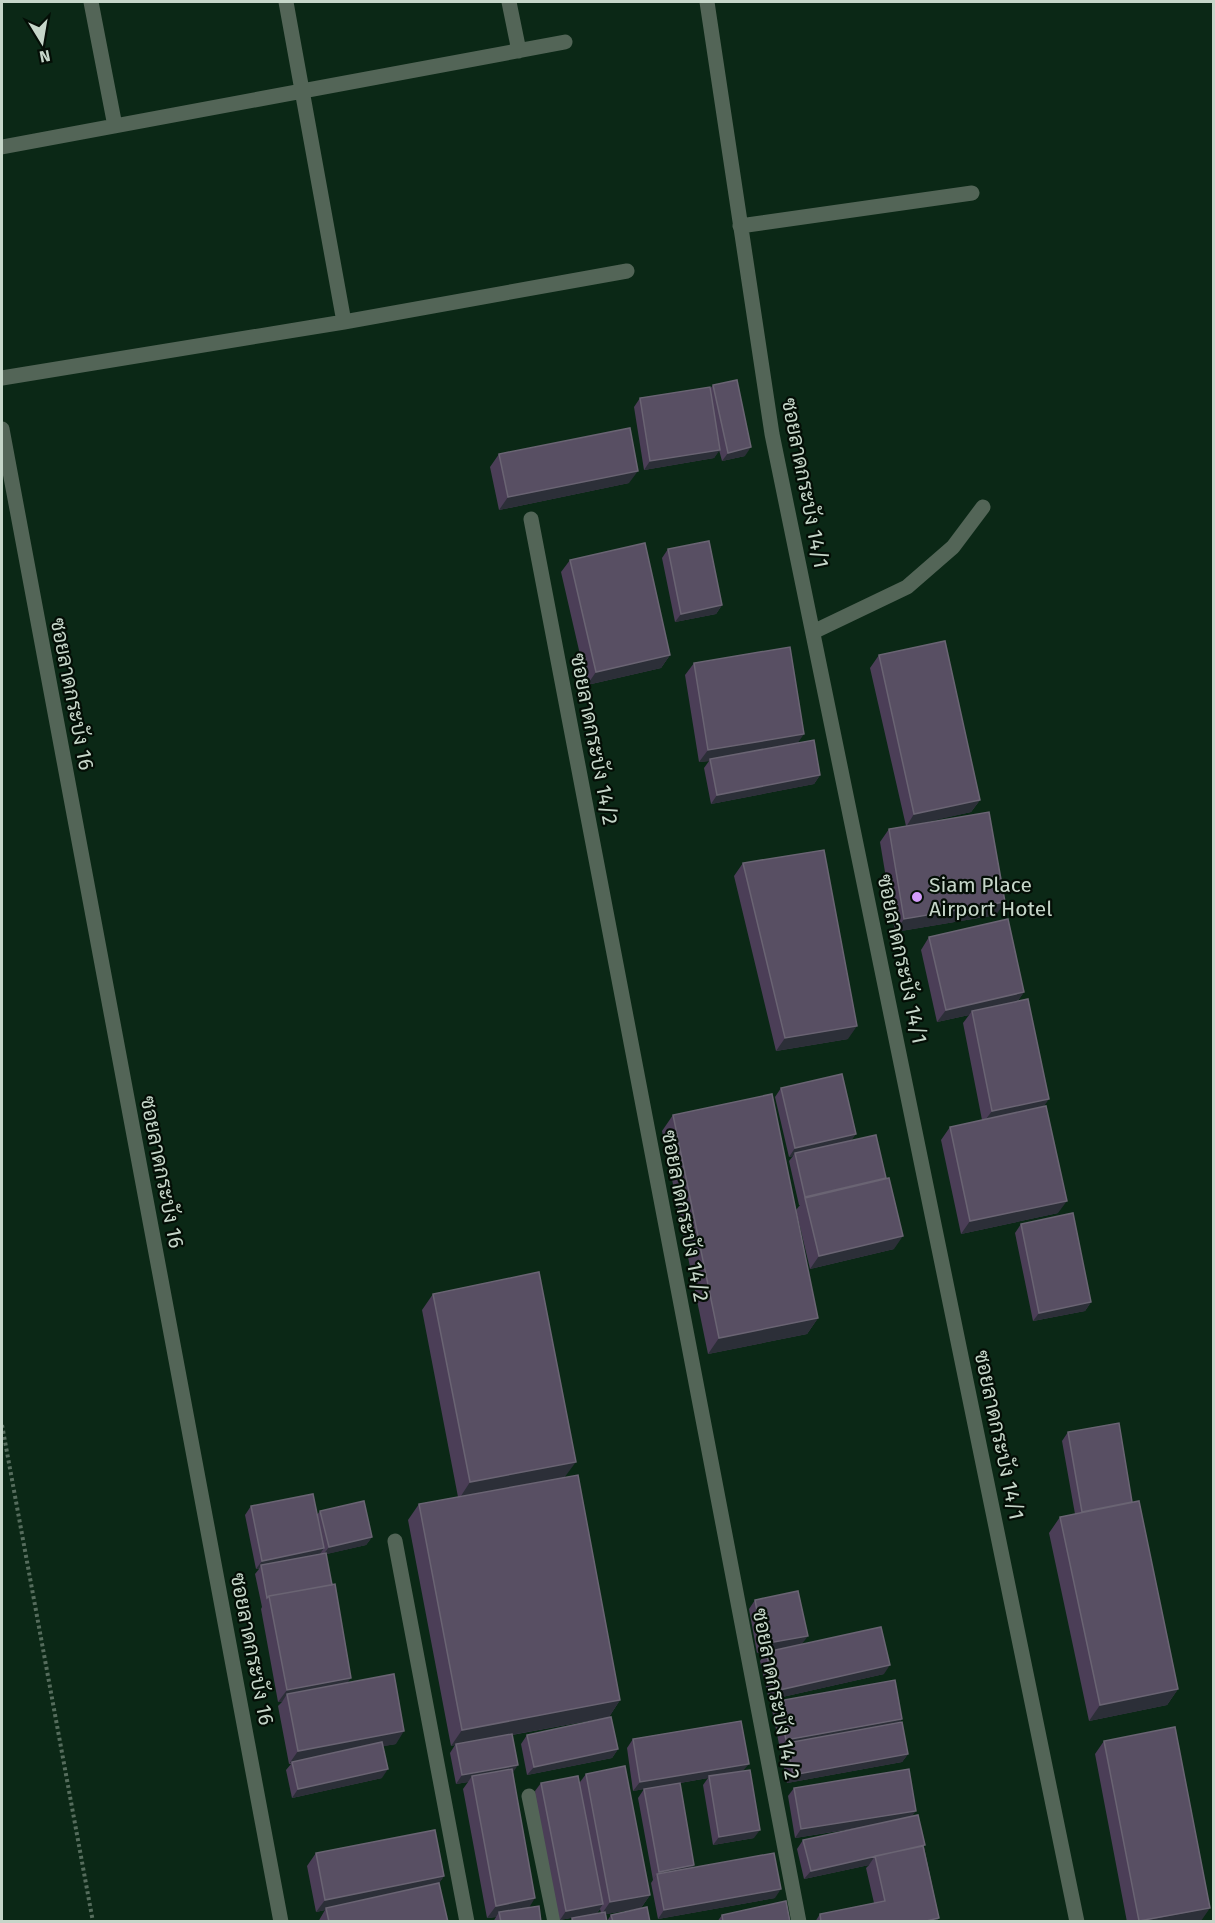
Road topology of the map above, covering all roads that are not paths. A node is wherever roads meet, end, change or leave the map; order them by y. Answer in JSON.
{"nodes":[{"id":1,"x":91,"y":2,"type":"edge"},
{"id":2,"x":286,"y":2,"type":"edge"},
{"id":3,"x":509,"y":2,"type":"edge"},
{"id":4,"x":707,"y":2,"type":"edge"},
{"id":5,"x":565,"y":42,"type":"dead end"},
{"id":6,"x":519,"y":51,"type":"junction"},
{"id":7,"x":302,"y":90,"type":"junction"},
{"id":8,"x":115,"y":126,"type":"junction"},
{"id":9,"x":2,"y":147,"type":"edge"},
{"id":10,"x":972,"y":193,"type":"dead end"},
{"id":11,"x":740,"y":226,"type":"junction"},
{"id":12,"x":627,"y":271,"type":"dead end"},
{"id":13,"x":344,"y":322,"type":"junction"},
{"id":14,"x":2,"y":378,"type":"edge"},
{"id":15,"x":2,"y":429,"type":"edge"},
{"id":16,"x":983,"y":507,"type":"dead end"},
{"id":17,"x":531,"y":519,"type":"dead end"},
{"id":18,"x":813,"y":632,"type":"junction"},
{"id":19,"x":394,"y":1541,"type":"dead end"},
{"id":20,"x":529,"y":1796,"type":"dead end"},
{"id":21,"x":281,"y":1922,"type":"edge"},
{"id":22,"x":467,"y":1922,"type":"edge"},
{"id":23,"x":555,"y":1922,"type":"edge"},
{"id":24,"x":799,"y":1922,"type":"edge"},
{"id":25,"x":1077,"y":1922,"type":"edge"}],
"edges":[{"from":1,"to":8,"type":"street"},
{"from":2,"to":7,"type":"street"},
{"from":3,"to":6,"type":"street"},
{"from":4,"to":11,"type":"street","name":"ซอยลาดกระบัง 14/1"},
{"from":5,"to":6,"type":"street"},
{"from":6,"to":7,"type":"street"},
{"from":7,"to":8,"type":"street"},
{"from":7,"to":13,"type":"street"},
{"from":8,"to":9,"type":"street"},
{"from":10,"to":11,"type":"street"},
{"from":11,"to":18,"type":"street","name":"ซอยลาดกระบัง 14/1"},
{"from":12,"to":13,"type":"street"},
{"from":13,"to":14,"type":"street"},
{"from":15,"to":21,"type":"street","name":"ซอยลาดกระบัง 16"},
{"from":16,"to":18,"type":"street"},
{"from":17,"to":24,"type":"street","name":"ซอยลาดกระบัง 14/2"},
{"from":18,"to":25,"type":"street","name":"ซอยลาดกระบัง 14/1"},
{"from":19,"to":22,"type":"street"},
{"from":20,"to":23,"type":"street"}]}
